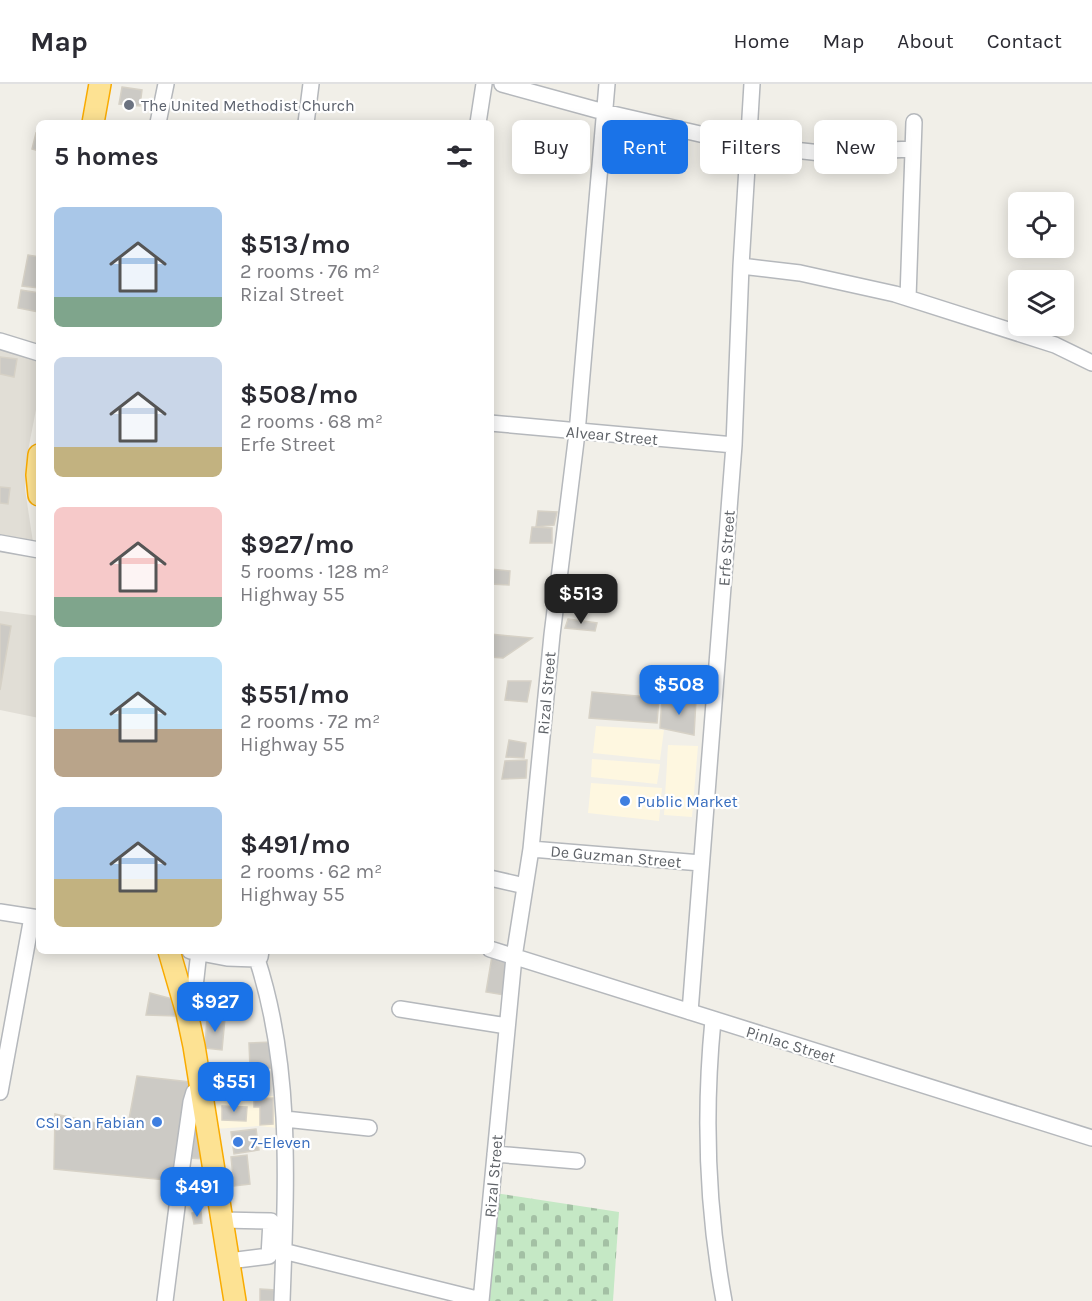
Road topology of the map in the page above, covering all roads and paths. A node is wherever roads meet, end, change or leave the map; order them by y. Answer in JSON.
{"nodes":[{"id":1,"x":100,"y":84,"type":"edge"},
{"id":2,"x":166,"y":84,"type":"edge"},
{"id":3,"x":311,"y":84,"type":"edge"},
{"id":4,"x":484,"y":84,"type":"edge"},
{"id":5,"x":502,"y":84,"type":"edge"},
{"id":6,"x":608,"y":84,"type":"edge"},
{"id":7,"x":752,"y":84,"type":"edge"},
{"id":8,"x":604,"y":111,"type":"junction"},
{"id":9,"x":94,"y":120,"type":"edge"},
{"id":10,"x":159,"y":120,"type":"edge"},
{"id":11,"x":306,"y":120,"type":"edge"},
{"id":12,"x":478,"y":120,"type":"edge"},
{"id":13,"x":750,"y":120,"type":"edge"},
{"id":14,"x":914,"y":122,"type":"dead end"},
{"id":15,"x":700,"y":134,"type":"edge"},
{"id":16,"x":913,"y":149,"type":"junction"},
{"id":17,"x":802,"y":151,"type":"edge"},
{"id":18,"x":746,"y":174,"type":"edge"},
{"id":19,"x":741,"y":266,"type":"junction"},
{"id":20,"x":908,"y":298,"type":"junction"},
{"id":21,"x":0,"y":341,"type":"edge"},
{"id":22,"x":36,"y":352,"type":"edge"},
{"id":23,"x":1092,"y":363,"type":"edge"},
{"id":24,"x":494,"y":423,"type":"edge"},
{"id":25,"x":577,"y":433,"type":"junction"},
{"id":26,"x":734,"y":445,"type":"junction"},
{"id":27,"x":0,"y":543,"type":"edge"},
{"id":28,"x":36,"y":549,"type":"edge"},
{"id":29,"x":531,"y":849,"type":"junction"},
{"id":30,"x":701,"y":863,"type":"junction"},
{"id":31,"x":494,"y":879,"type":"edge"},
{"id":32,"x":525,"y":886,"type":"junction"},
{"id":33,"x":0,"y":912,"type":"edge"},
{"id":34,"x":35,"y":918,"type":"edge"},
{"id":35,"x":494,"y":950,"type":"edge"},
{"id":36,"x":170,"y":954,"type":"edge"},
{"id":37,"x":196,"y":954,"type":"edge"},
{"id":38,"x":208,"y":954,"type":"edge"},
{"id":39,"x":259,"y":955,"type":"edge"},
{"id":40,"x":514,"y":957,"type":"junction"},
{"id":41,"x":400,"y":1009,"type":"dead end"},
{"id":42,"x":187,"y":1012,"type":"junction"},
{"id":43,"x":690,"y":1012,"type":"junction"},
{"id":44,"x":712,"y":1020,"type":"junction"},
{"id":45,"x":507,"y":1026,"type":"junction"},
{"id":46,"x":202,"y":1087,"type":"junction"},
{"id":47,"x":0,"y":1092,"type":"edge"},
{"id":48,"x":285,"y":1119,"type":"junction"},
{"id":49,"x":369,"y":1128,"type":"dead end"},
{"id":50,"x":1092,"y":1138,"type":"edge"},
{"id":51,"x":495,"y":1155,"type":"junction"},
{"id":52,"x":577,"y":1161,"type":"dead end"},
{"id":53,"x":223,"y":1220,"type":"junction"},
{"id":54,"x":283,"y":1251,"type":"junction"},
{"id":55,"x":229,"y":1261,"type":"junction"},
{"id":56,"x":165,"y":1301,"type":"edge"},
{"id":57,"x":235,"y":1301,"type":"edge"},
{"id":58,"x":282,"y":1301,"type":"edge"},
{"id":59,"x":481,"y":1301,"type":"edge"},
{"id":60,"x":724,"y":1301,"type":"edge"}],
"edges":[{"from":1,"to":9,"type":"highway"},
{"from":2,"to":10,"type":"street"},
{"from":3,"to":11,"type":"street"},
{"from":4,"to":12,"type":"street"},
{"from":5,"to":8,"type":"street"},
{"from":6,"to":8,"type":"street","name":"Rizal Street"},
{"from":7,"to":13,"type":"street","name":"Erfe Street"},
{"from":8,"to":15,"type":"street"},
{"from":8,"to":25,"type":"street","name":"Rizal Street"},
{"from":14,"to":16,"type":"street"},
{"from":16,"to":17,"type":"street"},
{"from":16,"to":20,"type":"street"},
{"from":18,"to":19,"type":"street","name":"Erfe Street"},
{"from":19,"to":20,"type":"street"},
{"from":19,"to":26,"type":"street","name":"Erfe Street"},
{"from":20,"to":23,"type":"street"},
{"from":21,"to":22,"type":"street"},
{"from":24,"to":25,"type":"street","name":"Alvear Street"},
{"from":25,"to":26,"type":"street","name":"Alvear Street"},
{"from":25,"to":29,"type":"street","name":"Rizal Street"},
{"from":26,"to":30,"type":"street","name":"Erfe Street"},
{"from":27,"to":28,"type":"street"},
{"from":29,"to":30,"type":"street","name":"De Guzman Street"},
{"from":29,"to":32,"type":"street","name":"Rizal Street"},
{"from":30,"to":43,"type":"street","name":"Erfe Street"},
{"from":31,"to":32,"type":"street"},
{"from":32,"to":40,"type":"street","name":"Rizal Street"},
{"from":33,"to":34,"type":"street"},
{"from":34,"to":47,"type":"street"},
{"from":35,"to":40,"type":"street","name":"Pinlac Street"},
{"from":36,"to":42,"type":"highway"},
{"from":37,"to":42,"type":"street"},
{"from":38,"to":39,"type":"street"},
{"from":39,"to":48,"type":"street"},
{"from":40,"to":43,"type":"street","name":"Pinlac Street"},
{"from":40,"to":45,"type":"street","name":"Rizal Street"},
{"from":41,"to":45,"type":"street"},
{"from":42,"to":46,"type":"highway"},
{"from":43,"to":44,"type":"street","name":"Pinlac Street"},
{"from":44,"to":50,"type":"street","name":"Pinlac Street"},
{"from":44,"to":60,"type":"street"},
{"from":45,"to":51,"type":"street","name":"Rizal Street"},
{"from":46,"to":53,"type":"highway"},
{"from":46,"to":56,"type":"street"},
{"from":48,"to":49,"type":"street"},
{"from":48,"to":54,"type":"street"},
{"from":51,"to":52,"type":"street"},
{"from":51,"to":59,"type":"street","name":"Rizal Street"},
{"from":53,"to":55,"type":"highway"},
{"from":53,"to":55,"type":"street"},
{"from":54,"to":58,"type":"street"},
{"from":54,"to":59,"type":"street"},
{"from":55,"to":57,"type":"highway"}]}
